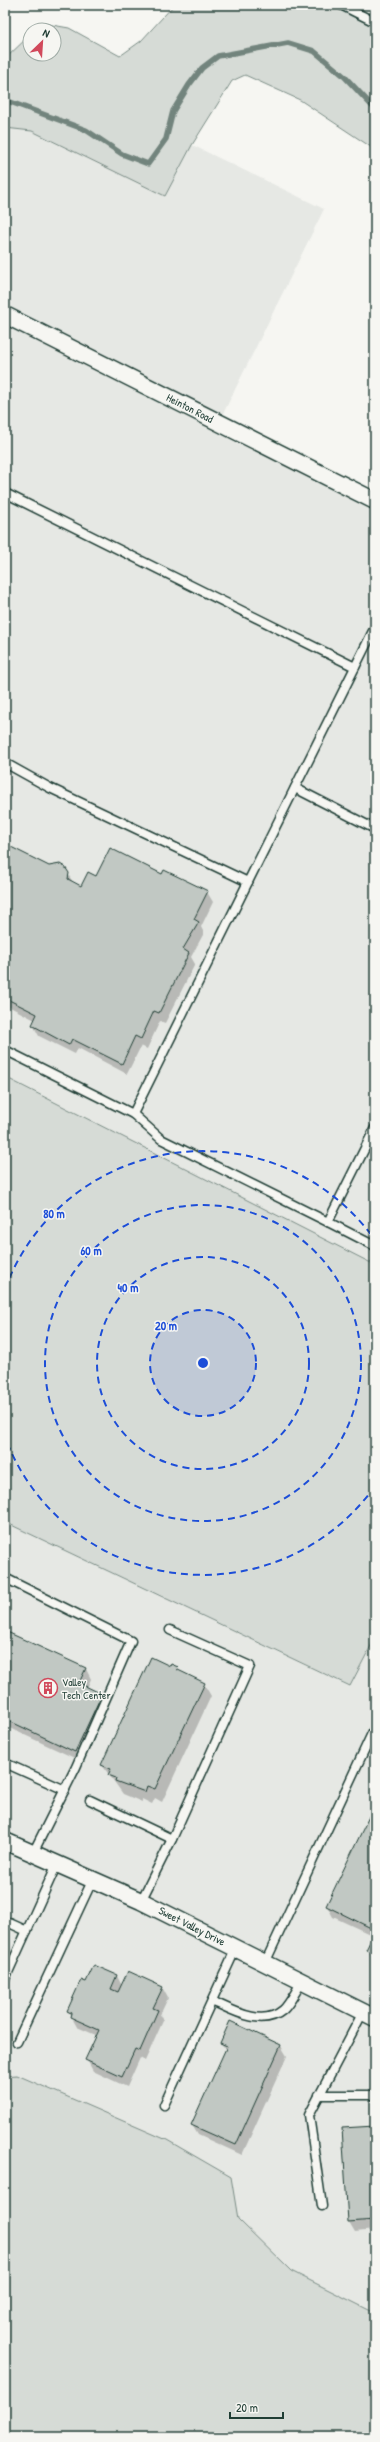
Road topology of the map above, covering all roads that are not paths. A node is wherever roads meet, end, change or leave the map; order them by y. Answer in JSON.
{"nodes":[{"id":1,"x":340,"y":5,"type":"edge"},
{"id":2,"x":375,"y":22,"type":"edge"},
{"id":3,"x":5,"y":315,"type":"edge"},
{"id":4,"x":5,"y":493,"type":"edge"},
{"id":5,"x":375,"y":501,"type":"edge"},
{"id":6,"x":375,"y":627,"type":"edge"},
{"id":7,"x":355,"y":667,"type":"junction"},
{"id":8,"x":5,"y":763,"type":"edge"},
{"id":9,"x":295,"y":788,"type":"junction"},
{"id":10,"x":375,"y":829,"type":"edge"},
{"id":11,"x":248,"y":882,"type":"junction"},
{"id":12,"x":5,"y":1050,"type":"edge"},
{"id":13,"x":132,"y":1114,"type":"junction"},
{"id":14,"x":375,"y":1128,"type":"edge"},
{"id":15,"x":328,"y":1222,"type":"junction"},
{"id":16,"x":375,"y":1246,"type":"edge"},
{"id":17,"x":5,"y":1578,"type":"edge"},
{"id":18,"x":170,"y":1630,"type":"dead end"},
{"id":19,"x":375,"y":1728,"type":"edge"},
{"id":20,"x":5,"y":1763,"type":"edge"},
{"id":21,"x":65,"y":1790,"type":"junction"},
{"id":22,"x":90,"y":1800,"type":"dead end"},
{"id":23,"x":172,"y":1840,"type":"junction"},
{"id":24,"x":5,"y":1841,"type":"edge"},
{"id":25,"x":33,"y":1853,"type":"junction"},
{"id":26,"x":56,"y":1864,"type":"junction"},
{"id":27,"x":93,"y":1879,"type":"junction"},
{"id":28,"x":142,"y":1901,"type":"junction"},
{"id":29,"x":5,"y":1921,"type":"edge"},
{"id":30,"x":27,"y":1931,"type":"junction"},
{"id":31,"x":236,"y":1948,"type":"junction"},
{"id":32,"x":265,"y":1963,"type":"junction"},
{"id":33,"x":5,"y":1979,"type":"edge"},
{"id":34,"x":302,"y":1982,"type":"junction"},
{"id":35,"x":212,"y":2001,"type":"junction"},
{"id":36,"x":369,"y":2015,"type":"edge"},
{"id":37,"x":17,"y":2042,"type":"dead end"},
{"id":38,"x":319,"y":2095,"type":"junction"},
{"id":39,"x":375,"y":2095,"type":"edge"},
{"id":40,"x":164,"y":2105,"type":"dead end"},
{"id":41,"x":322,"y":2206,"type":"dead end"}],
"edges":[{"from":1,"to":2,"type":"lane"},
{"from":3,"to":5,"type":"street","name":"Heinton Road"},
{"from":4,"to":7,"type":"lane"},
{"from":6,"to":7,"type":"lane"},
{"from":7,"to":9,"type":"lane"},
{"from":8,"to":11,"type":"lane"},
{"from":9,"to":10,"type":"lane"},
{"from":9,"to":11,"type":"lane"},
{"from":11,"to":13,"type":"lane"},
{"from":12,"to":13,"type":"lane"},
{"from":13,"to":15,"type":"lane"},
{"from":14,"to":15,"type":"lane"},
{"from":15,"to":16,"type":"lane"},
{"from":17,"to":21,"type":"lane"},
{"from":18,"to":23,"type":"lane"},
{"from":19,"to":32,"type":"lane"},
{"from":20,"to":21,"type":"lane"},
{"from":21,"to":25,"type":"lane"},
{"from":22,"to":23,"type":"lane"},
{"from":23,"to":28,"type":"lane"},
{"from":24,"to":25,"type":"street","name":"Sweet Valley Drive"},
{"from":25,"to":26,"type":"street","name":"Sweet Valley Drive"},
{"from":26,"to":27,"type":"street","name":"Sweet Valley Drive"},
{"from":26,"to":30,"type":"lane"},
{"from":27,"to":28,"type":"street","name":"Sweet Valley Drive"},
{"from":27,"to":37,"type":"lane"},
{"from":28,"to":31,"type":"street","name":"Sweet Valley Drive"},
{"from":29,"to":30,"type":"lane"},
{"from":30,"to":33,"type":"lane"},
{"from":31,"to":32,"type":"street","name":"Sweet Valley Drive"},
{"from":31,"to":35,"type":"lane"},
{"from":32,"to":34,"type":"street","name":"Sweet Valley Drive"},
{"from":34,"to":35,"type":"lane"},
{"from":34,"to":36,"type":"street","name":"Sweet Valley Drive"},
{"from":35,"to":40,"type":"lane"},
{"from":36,"to":38,"type":"lane"},
{"from":38,"to":39,"type":"lane"},
{"from":38,"to":41,"type":"lane"}]}
